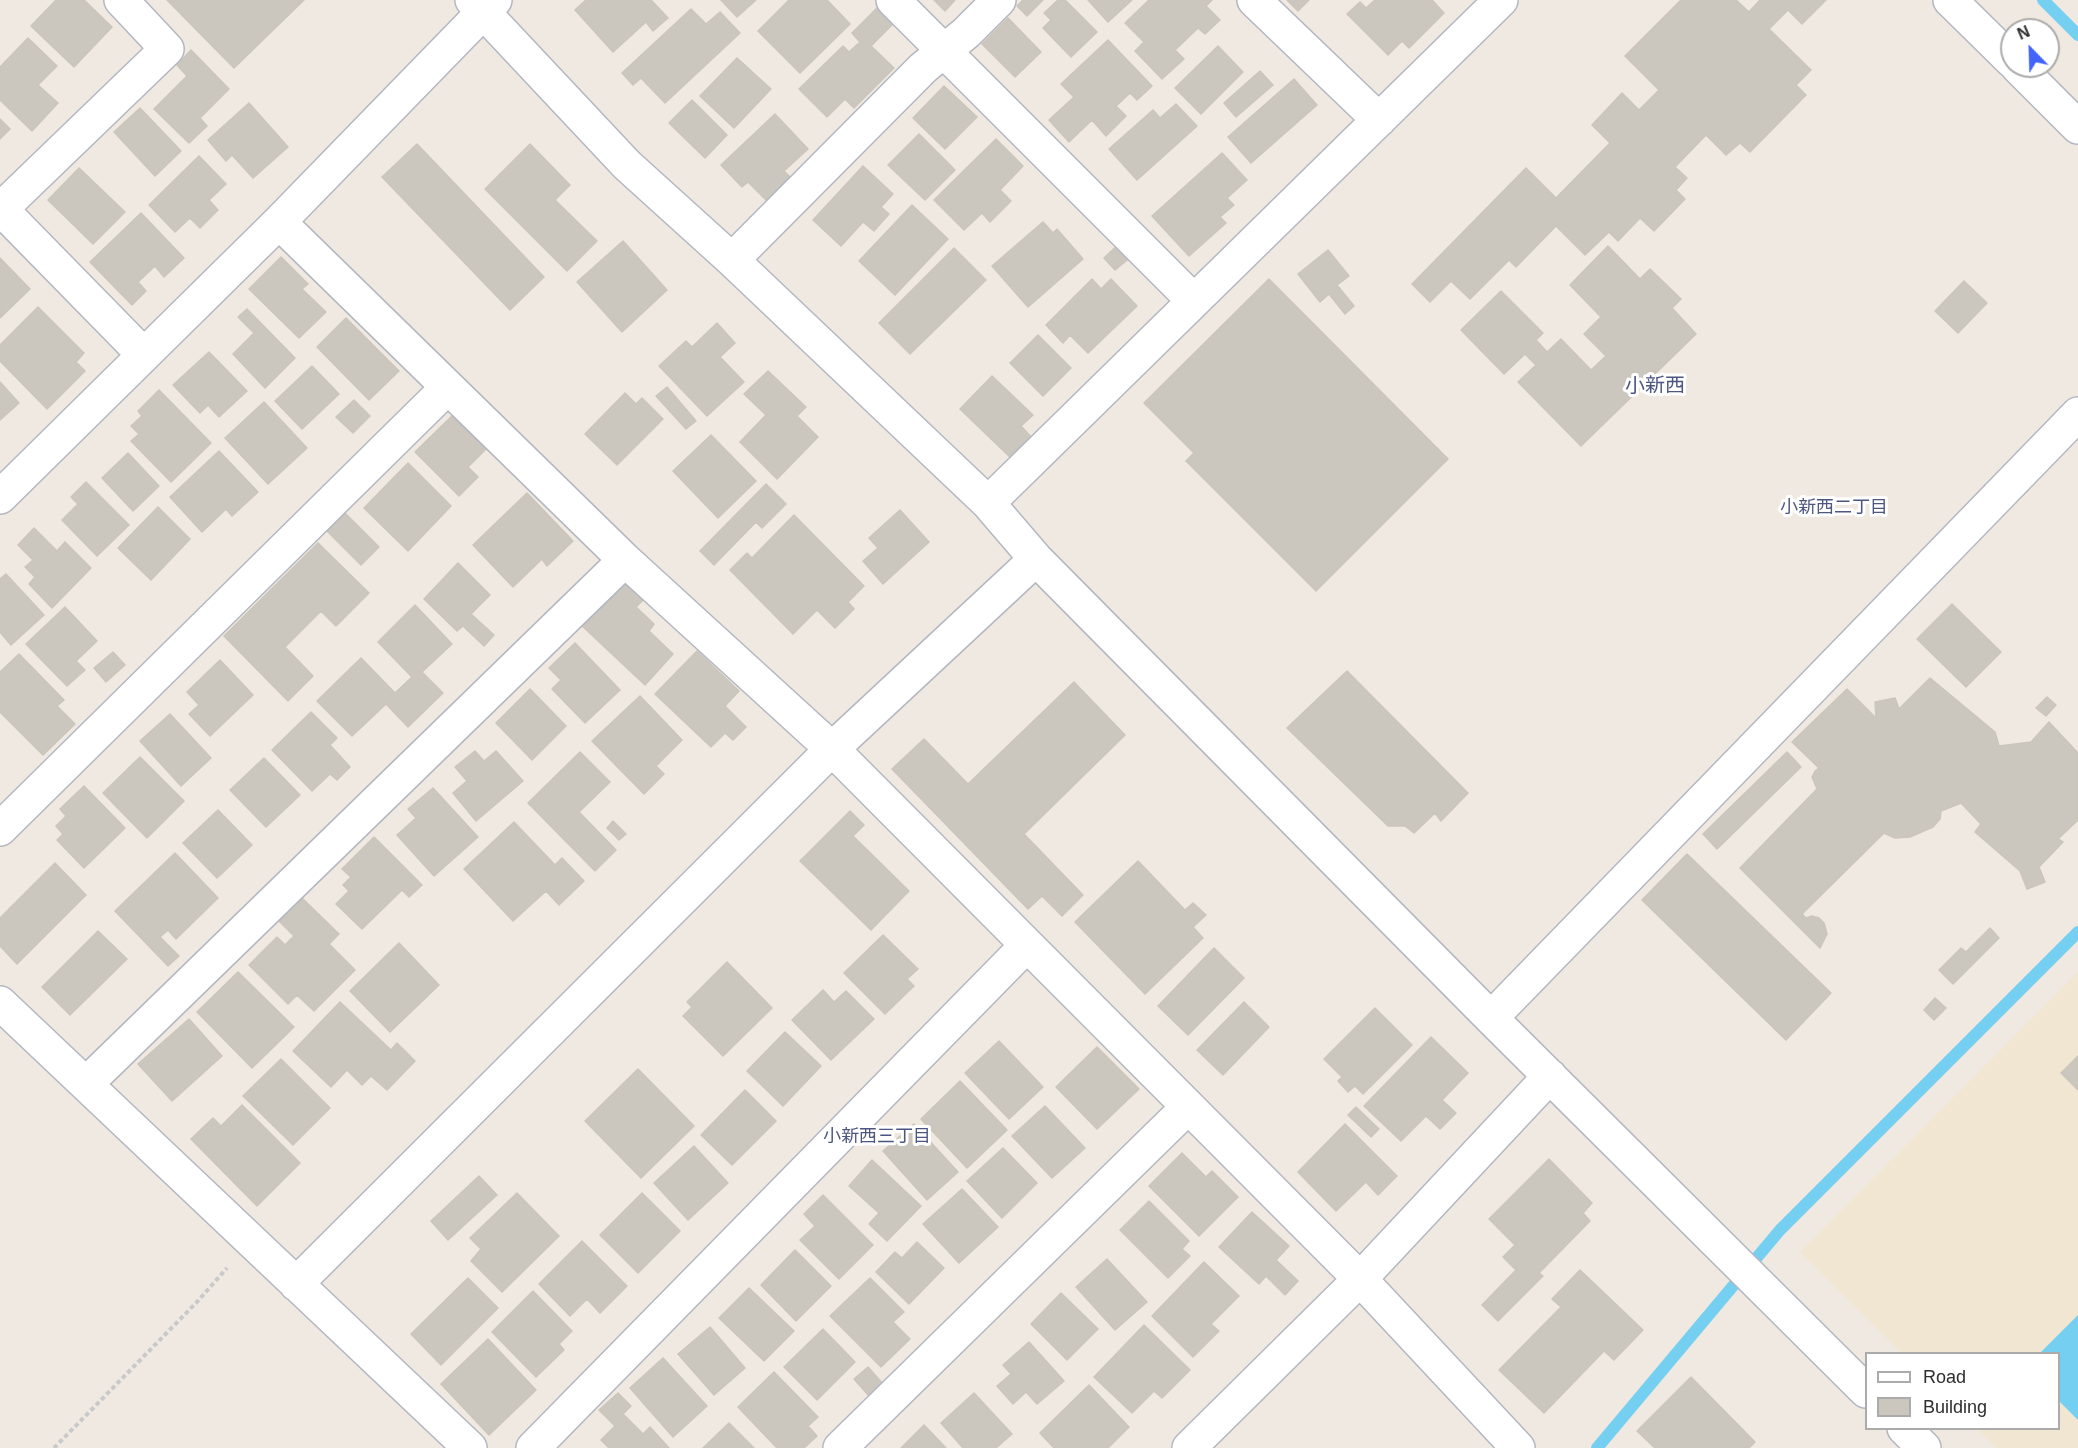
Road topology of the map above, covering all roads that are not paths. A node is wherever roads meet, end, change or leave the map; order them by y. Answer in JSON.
{"nodes":[{"id":1,"x":121,"y":0,"type":"edge"},
{"id":2,"x":893,"y":0,"type":"edge"},
{"id":3,"x":999,"y":0,"type":"edge"},
{"id":4,"x":1254,"y":0,"type":"edge"},
{"id":5,"x":1502,"y":0,"type":"edge"},
{"id":6,"x":1950,"y":0,"type":"edge"},
{"id":7,"x":483,"y":4,"type":"edge"},
{"id":8,"x":2000,"y":50,"type":"edge"},
{"id":9,"x":944,"y":52,"type":"junction"},
{"id":10,"x":2029,"y":78,"type":"edge"},
{"id":11,"x":1378,"y":120,"type":"junction"},
{"id":12,"x":2078,"y":127,"type":"edge"},
{"id":13,"x":0,"y":209,"type":"edge"},
{"id":14,"x":279,"y":222,"type":"junction"},
{"id":15,"x":732,"y":260,"type":"junction"},
{"id":16,"x":1194,"y":301,"type":"junction"},
{"id":17,"x":144,"y":355,"type":"junction"},
{"id":18,"x":448,"y":387,"type":"junction"},
{"id":19,"x":2078,"y":414,"type":"edge"},
{"id":20,"x":0,"y":497,"type":"edge"},
{"id":21,"x":988,"y":503,"type":"junction"},
{"id":22,"x":1036,"y":559,"type":"junction"},
{"id":23,"x":624,"y":560,"type":"junction"},
{"id":24,"x":832,"y":749,"type":"junction"},
{"id":25,"x":0,"y":829,"type":"edge"},
{"id":26,"x":1027,"y":945,"type":"junction"},
{"id":27,"x":0,"y":1002,"type":"edge"},
{"id":28,"x":1491,"y":1018,"type":"junction"},
{"id":29,"x":1550,"y":1076,"type":"junction"},
{"id":30,"x":86,"y":1084,"type":"junction"},
{"id":31,"x":1188,"y":1107,"type":"junction"},
{"id":32,"x":1360,"y":1279,"type":"junction"},
{"id":33,"x":296,"y":1284,"type":"junction"},
{"id":34,"x":1865,"y":1390,"type":"edge"},
{"id":35,"x":1906,"y":1430,"type":"edge"},
{"id":36,"x":470,"y":1448,"type":"edge"},
{"id":37,"x":533,"y":1448,"type":"edge"},
{"id":38,"x":840,"y":1448,"type":"edge"},
{"id":39,"x":1189,"y":1448,"type":"edge"},
{"id":40,"x":1518,"y":1448,"type":"edge"},
{"id":41,"x":1924,"y":1448,"type":"edge"}],
"edges":[{"from":1,"to":13,"type":"street"},
{"from":2,"to":9,"type":"street"},
{"from":3,"to":9,"type":"street"},
{"from":4,"to":11,"type":"street"},
{"from":5,"to":11,"type":"street"},
{"from":6,"to":8,"type":"street"},
{"from":7,"to":14,"type":"street"},
{"from":7,"to":15,"type":"street"},
{"from":9,"to":15,"type":"street"},
{"from":9,"to":16,"type":"street"},
{"from":10,"to":12,"type":"street"},
{"from":11,"to":16,"type":"street"},
{"from":13,"to":17,"type":"street"},
{"from":14,"to":17,"type":"street"},
{"from":14,"to":18,"type":"street"},
{"from":15,"to":21,"type":"street"},
{"from":16,"to":21,"type":"street"},
{"from":17,"to":20,"type":"street"},
{"from":18,"to":23,"type":"street"},
{"from":18,"to":25,"type":"street"},
{"from":19,"to":28,"type":"street"},
{"from":21,"to":22,"type":"street"},
{"from":22,"to":24,"type":"street"},
{"from":22,"to":28,"type":"street"},
{"from":23,"to":24,"type":"street"},
{"from":23,"to":30,"type":"street"},
{"from":24,"to":26,"type":"street"},
{"from":24,"to":33,"type":"street"},
{"from":26,"to":31,"type":"street"},
{"from":26,"to":37,"type":"street"},
{"from":27,"to":30,"type":"street"},
{"from":28,"to":29,"type":"street"},
{"from":29,"to":32,"type":"street"},
{"from":29,"to":34,"type":"street"},
{"from":30,"to":33,"type":"street"},
{"from":31,"to":32,"type":"street"},
{"from":31,"to":38,"type":"street"},
{"from":32,"to":39,"type":"street"},
{"from":32,"to":40,"type":"street"},
{"from":33,"to":36,"type":"street"},
{"from":35,"to":41,"type":"street"}]}
